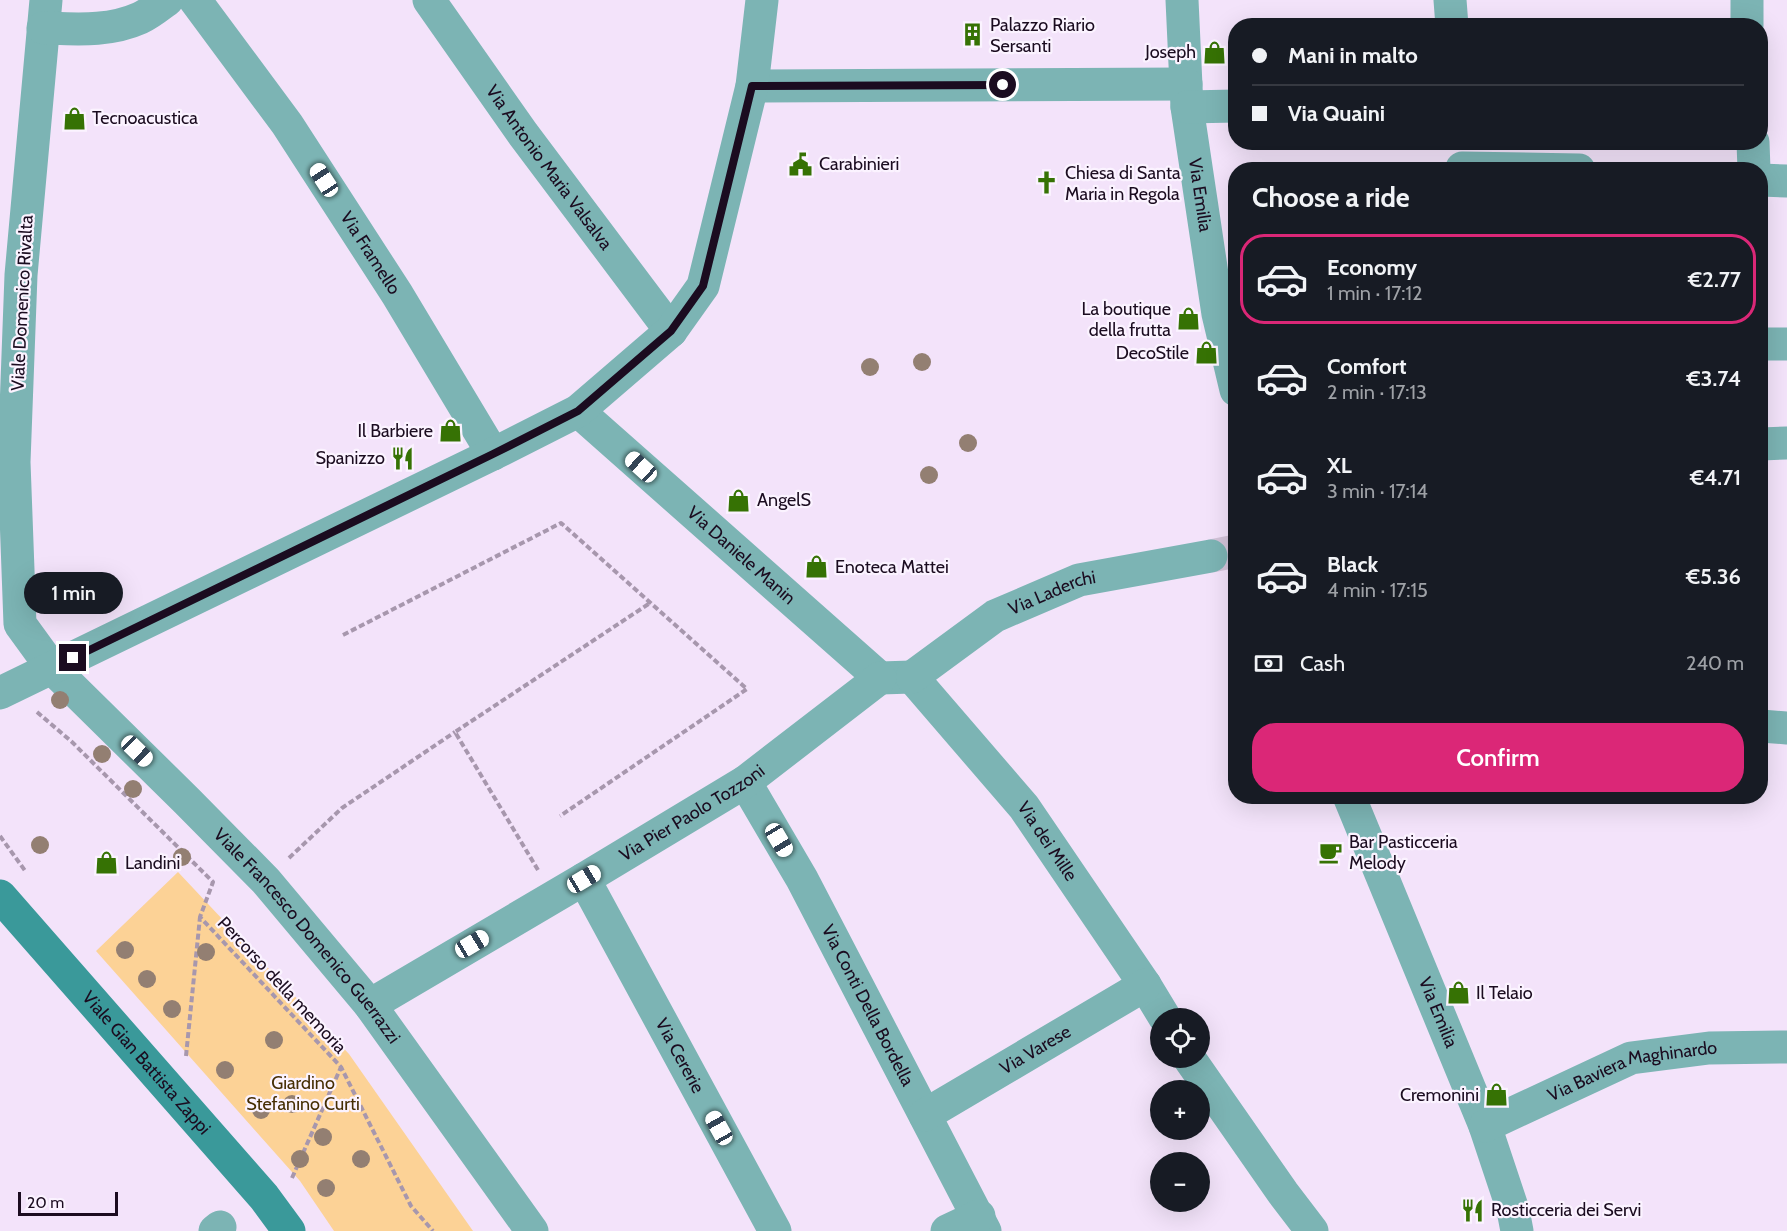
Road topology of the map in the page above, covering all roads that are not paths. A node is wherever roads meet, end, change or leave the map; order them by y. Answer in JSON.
{"nodes":[{"id":1,"x":167,"y":0,"type":"edge"},
{"id":2,"x":195,"y":0,"type":"edge"},
{"id":3,"x":429,"y":0,"type":"edge"},
{"id":4,"x":762,"y":0,"type":"edge"},
{"id":5,"x":1182,"y":0,"type":"edge"},
{"id":6,"x":1450,"y":0,"type":"edge"},
{"id":7,"x":1747,"y":0,"type":"edge"},
{"id":8,"x":44,"y":14,"type":"edge"},
{"id":9,"x":1451,"y":18,"type":"edge"},
{"id":10,"x":1747,"y":18,"type":"edge"},
{"id":11,"x":752,"y":86,"type":"junction"},
{"id":12,"x":1186,"y":95,"type":"junction"},
{"id":13,"x":1228,"y":104,"type":"edge"},
{"id":14,"x":1461,"y":160,"type":"edge"},
{"id":15,"x":1485,"y":162,"type":"edge"},
{"id":16,"x":1768,"y":181,"type":"edge"},
{"id":17,"x":1787,"y":182,"type":"edge"},
{"id":18,"x":671,"y":331,"type":"junction"},
{"id":19,"x":1768,"y":344,"type":"edge"},
{"id":20,"x":1787,"y":344,"type":"edge"},
{"id":21,"x":1228,"y":357,"type":"edge"},
{"id":22,"x":578,"y":411,"type":"junction"},
{"id":23,"x":1787,"y":443,"type":"edge"},
{"id":24,"x":1768,"y":444,"type":"edge"},
{"id":25,"x":493,"y":454,"type":"junction"},
{"id":26,"x":1212,"y":556,"type":"tunnel mouth"},
{"id":27,"x":52,"y":668,"type":"junction"},
{"id":28,"x":912,"y":677,"type":"junction"},
{"id":29,"x":880,"y":678,"type":"junction"},
{"id":30,"x":15,"y":699,"type":"edge"},
{"id":31,"x":1768,"y":727,"type":"edge"},
{"id":32,"x":1787,"y":728,"type":"edge"},
{"id":33,"x":745,"y":782,"type":"junction"},
{"id":34,"x":1352,"y":804,"type":"edge"},
{"id":35,"x":584,"y":879,"type":"junction"},
{"id":36,"x":0,"y":897,"type":"edge"},
{"id":37,"x":1145,"y":985,"type":"junction"},
{"id":38,"x":370,"y":1005,"type":"junction"},
{"id":39,"x":1159,"y":1008,"type":"edge"},
{"id":40,"x":1787,"y":1047,"type":"edge"},
{"id":41,"x":1196,"y":1068,"type":"edge"},
{"id":42,"x":925,"y":1115,"type":"junction"},
{"id":43,"x":1485,"y":1126,"type":"junction"},
{"id":44,"x":982,"y":1224,"type":"edge"},
{"id":45,"x":289,"y":1231,"type":"edge"},
{"id":46,"x":532,"y":1231,"type":"edge"},
{"id":47,"x":775,"y":1231,"type":"edge"},
{"id":48,"x":947,"y":1231,"type":"edge"},
{"id":49,"x":1312,"y":1231,"type":"edge"},
{"id":50,"x":1517,"y":1231,"type":"edge"}],
"edges":[{"from":1,"to":8,"type":"street"},
{"from":2,"to":25,"type":"street","name":"Via Framello"},
{"from":3,"to":18,"type":"street","name":"Via Antonio Maria Valsalva"},
{"from":4,"to":11,"type":"street"},
{"from":5,"to":12,"type":"street","name":"Via Emilia"},
{"from":6,"to":9,"type":"street"},
{"from":7,"to":10,"type":"street"},
{"from":8,"to":27,"type":"street","name":"Viale Domenico Rivalta"},
{"from":11,"to":12,"type":"street"},
{"from":11,"to":18,"type":"street"},
{"from":12,"to":13,"type":"street"},
{"from":12,"to":21,"type":"street","name":"Via Emilia"},
{"from":14,"to":15,"type":"street"},
{"from":16,"to":17,"type":"street"},
{"from":18,"to":22,"type":"street"},
{"from":19,"to":20,"type":"street"},
{"from":22,"to":25,"type":"street"},
{"from":22,"to":29,"type":"street","name":"Via Daniele Manin"},
{"from":23,"to":24,"type":"street"},
{"from":25,"to":27,"type":"street"},
{"from":26,"to":28,"type":"street","name":"Via Laderchi"},
{"from":27,"to":30,"type":"street"},
{"from":27,"to":38,"type":"street","name":"Viale Francesco Domenico Guerrazzi"},
{"from":28,"to":29,"type":"street"},
{"from":28,"to":37,"type":"street","name":"Via dei Mille"},
{"from":29,"to":33,"type":"street","name":"Via Pier Paolo Tozzoni"},
{"from":31,"to":32,"type":"street"},
{"from":33,"to":35,"type":"street","name":"Via Pier Paolo Tozzoni"},
{"from":33,"to":42,"type":"street","name":"Via Conti Della Bordella"},
{"from":34,"to":43,"type":"street","name":"Via Emilia"},
{"from":35,"to":38,"type":"street","name":"Via Pier Paolo Tozzoni"},
{"from":35,"to":47,"type":"street","name":"Via Cererie"},
{"from":36,"to":45,"type":"street","name":"Viale Gian Battista Zappi"},
{"from":37,"to":39,"type":"street","name":"Via dei Mille"},
{"from":37,"to":42,"type":"street","name":"Via Varese"},
{"from":38,"to":46,"type":"street","name":"Viale Francesco Domenico Guerrazzi"},
{"from":40,"to":43,"type":"street","name":"Via Baviera Maghinardo"},
{"from":41,"to":49,"type":"street"},
{"from":42,"to":44,"type":"street","name":"Via Conti Della Bordella"},
{"from":43,"to":50,"type":"street","name":"Via Emilia"},
{"from":44,"to":48,"type":"street"}]}
